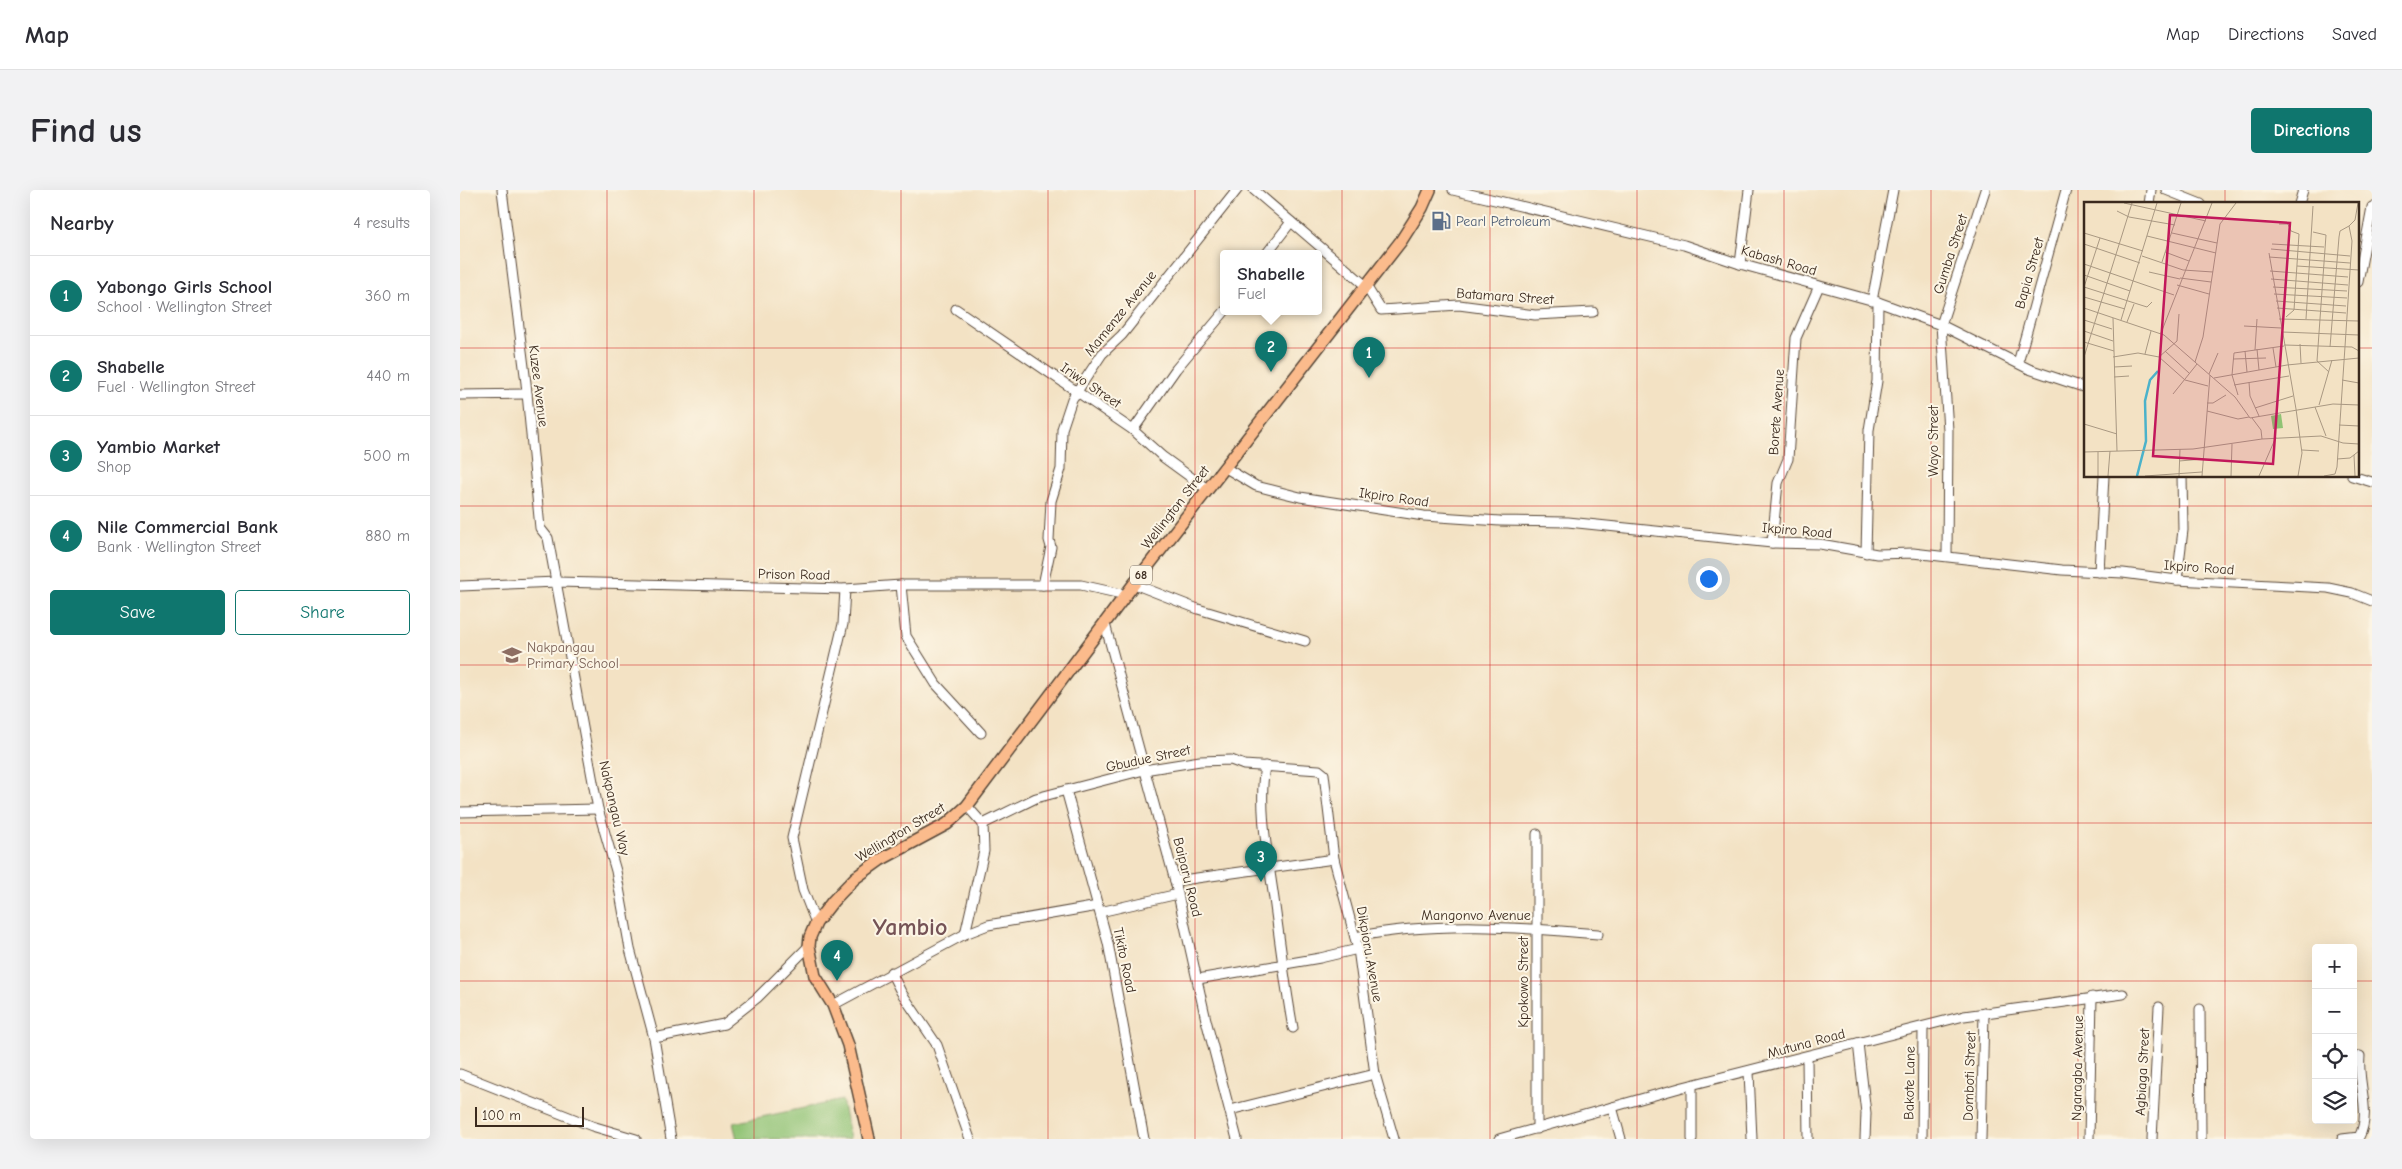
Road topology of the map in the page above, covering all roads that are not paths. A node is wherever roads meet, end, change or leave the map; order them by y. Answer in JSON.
{"nodes":[{"id":1,"x":502,"y":190,"type":"edge"},
{"id":2,"x":1237,"y":190,"type":"edge"},
{"id":3,"x":1254,"y":190,"type":"edge"},
{"id":4,"x":1430,"y":190,"type":"edge"},
{"id":5,"x":1453,"y":190,"type":"edge"},
{"id":6,"x":1749,"y":190,"type":"edge"},
{"id":7,"x":1893,"y":190,"type":"edge"},
{"id":8,"x":1985,"y":190,"type":"edge"},
{"id":9,"x":2066,"y":190,"type":"edge"},
{"id":10,"x":2166,"y":190,"type":"edge"},
{"id":11,"x":2196,"y":202,"type":"edge"},
{"id":12,"x":2372,"y":207,"type":"edge"},
{"id":13,"x":1291,"y":222,"type":"junction"},
{"id":14,"x":1269,"y":250,"type":"edge"},
{"id":15,"x":2365,"y":250,"type":"edge"},
{"id":16,"x":1740,"y":264,"type":"junction"},
{"id":17,"x":2360,"y":273,"type":"edge"},
{"id":18,"x":1366,"y":286,"type":"junction"},
{"id":19,"x":1819,"y":286,"type":"junction"},
{"id":20,"x":1875,"y":302,"type":"junction"},
{"id":21,"x":956,"y":309,"type":"dead end"},
{"id":22,"x":1593,"y":312,"type":"dead end"},
{"id":23,"x":1222,"y":315,"type":"edge"},
{"id":24,"x":1941,"y":325,"type":"junction"},
{"id":25,"x":2018,"y":363,"type":"junction"},
{"id":26,"x":2084,"y":387,"type":"edge"},
{"id":27,"x":1078,"y":391,"type":"junction"},
{"id":28,"x":527,"y":394,"type":"junction"},
{"id":29,"x":460,"y":395,"type":"edge"},
{"id":30,"x":1134,"y":430,"type":"junction"},
{"id":31,"x":1224,"y":467,"type":"junction"},
{"id":32,"x":2104,"y":478,"type":"edge"},
{"id":33,"x":2182,"y":478,"type":"edge"},
{"id":34,"x":2359,"y":478,"type":"edge"},
{"id":35,"x":2372,"y":482,"type":"edge"},
{"id":36,"x":1207,"y":489,"type":"junction"},
{"id":37,"x":1772,"y":543,"type":"junction"},
{"id":38,"x":1866,"y":554,"type":"junction"},
{"id":39,"x":1947,"y":556,"type":"junction"},
{"id":40,"x":2099,"y":572,"type":"junction"},
{"id":41,"x":2177,"y":580,"type":"junction"},
{"id":42,"x":557,"y":582,"type":"junction"},
{"id":43,"x":1134,"y":584,"type":"junction"},
{"id":44,"x":1043,"y":585,"type":"junction"},
{"id":45,"x":460,"y":586,"type":"edge"},
{"id":46,"x":901,"y":586,"type":"junction"},
{"id":47,"x":845,"y":589,"type":"junction"},
{"id":48,"x":1126,"y":595,"type":"junction"},
{"id":49,"x":2372,"y":601,"type":"edge"},
{"id":50,"x":1105,"y":624,"type":"junction"},
{"id":51,"x":1304,"y":641,"type":"dead end"},
{"id":52,"x":981,"y":733,"type":"dead end"},
{"id":53,"x":1266,"y":766,"type":"junction"},
{"id":54,"x":1144,"y":770,"type":"junction"},
{"id":55,"x":1324,"y":774,"type":"joint"},
{"id":56,"x":1066,"y":790,"type":"junction"},
{"id":57,"x":967,"y":806,"type":"junction"},
{"id":58,"x":598,"y":809,"type":"junction"},
{"id":59,"x":460,"y":812,"type":"edge"},
{"id":60,"x":983,"y":824,"type":"junction"},
{"id":61,"x":1537,"y":834,"type":"dead end"},
{"id":62,"x":1334,"y":859,"type":"junction"},
{"id":63,"x":1270,"y":868,"type":"junction"},
{"id":64,"x":1175,"y":881,"type":"junction"},
{"id":65,"x":1178,"y":894,"type":"junction"},
{"id":66,"x":1099,"y":909,"type":"junction"},
{"id":67,"x":816,"y":923,"type":"junction"},
{"id":68,"x":1537,"y":929,"type":"junction"},
{"id":69,"x":965,"y":934,"type":"junction"},
{"id":70,"x":1598,"y":934,"type":"dead end"},
{"id":71,"x":1355,"y":937,"type":"junction"},
{"id":72,"x":809,"y":946,"type":"junction"},
{"id":73,"x":1358,"y":949,"type":"junction"},
{"id":74,"x":1282,"y":965,"type":"junction"},
{"id":75,"x":891,"y":972,"type":"junction"},
{"id":76,"x":1198,"y":980,"type":"junction"},
{"id":77,"x":2124,"y":994,"type":"dead end"},
{"id":78,"x":2092,"y":997,"type":"junction"},
{"id":79,"x":832,"y":1005,"type":"junction"},
{"id":80,"x":2159,"y":1007,"type":"dead end"},
{"id":81,"x":2200,"y":1009,"type":"dead end"},
{"id":82,"x":1984,"y":1013,"type":"junction"},
{"id":83,"x":1923,"y":1027,"type":"junction"},
{"id":84,"x":1292,"y":1028,"type":"dead end"},
{"id":85,"x":654,"y":1038,"type":"junction"},
{"id":86,"x":1858,"y":1043,"type":"junction"},
{"id":87,"x":2360,"y":1056,"type":"dead end"},
{"id":88,"x":1807,"y":1057,"type":"junction"},
{"id":89,"x":1749,"y":1072,"type":"junction"},
{"id":90,"x":460,"y":1074,"type":"edge"},
{"id":91,"x":1375,"y":1074,"type":"junction"},
{"id":92,"x":1692,"y":1085,"type":"junction"},
{"id":93,"x":1612,"y":1107,"type":"junction"},
{"id":94,"x":1230,"y":1110,"type":"junction"},
{"id":95,"x":1537,"y":1130,"type":"junction"},
{"id":96,"x":1512,"y":1138,"type":"edge"},
{"id":97,"x":636,"y":1139,"type":"edge"},
{"id":98,"x":671,"y":1139,"type":"edge"},
{"id":99,"x":870,"y":1139,"type":"edge"},
{"id":100,"x":970,"y":1139,"type":"edge"},
{"id":101,"x":1144,"y":1139,"type":"edge"},
{"id":102,"x":1237,"y":1139,"type":"edge"},
{"id":103,"x":1394,"y":1139,"type":"edge"},
{"id":104,"x":1499,"y":1139,"type":"edge"},
{"id":105,"x":1621,"y":1139,"type":"edge"},
{"id":106,"x":1692,"y":1139,"type":"edge"},
{"id":107,"x":1752,"y":1139,"type":"edge"},
{"id":108,"x":1808,"y":1139,"type":"edge"},
{"id":109,"x":1865,"y":1139,"type":"edge"},
{"id":110,"x":1922,"y":1139,"type":"edge"},
{"id":111,"x":1981,"y":1139,"type":"edge"},
{"id":112,"x":2089,"y":1139,"type":"edge"},
{"id":113,"x":2152,"y":1139,"type":"edge"},
{"id":114,"x":2201,"y":1139,"type":"edge"},
{"id":115,"x":2342,"y":1139,"type":"edge"}],
"edges":[{"from":1,"to":28,"type":"street","name":"Kuzee Avenue"},
{"from":2,"to":27,"type":"street","name":"Mamenze Avenue"},
{"from":3,"to":13,"type":"street","name":"Batamara Street"},
{"from":4,"to":18,"type":"main road","name":"Wellington Street","number":"68"},
{"from":5,"to":16,"type":"street","name":"Kabash Road"},
{"from":6,"to":16,"type":"street"},
{"from":7,"to":20,"type":"street"},
{"from":8,"to":24,"type":"street","name":"Gumba Street"},
{"from":9,"to":25,"type":"street","name":"Bapia Street"},
{"from":10,"to":11,"type":"street"},
{"from":12,"to":15,"type":"street"},
{"from":13,"to":14,"type":"street"},
{"from":13,"to":18,"type":"street","name":"Batamara Street"},
{"from":15,"to":17,"type":"street"},
{"from":16,"to":19,"type":"street","name":"Kabash Road"},
{"from":18,"to":22,"type":"street","name":"Batamara Street"},
{"from":18,"to":31,"type":"main road","name":"Wellington Street","number":"68"},
{"from":19,"to":20,"type":"street","name":"Kabash Road"},
{"from":19,"to":37,"type":"street","name":"Borete Avenue"},
{"from":20,"to":24,"type":"street","name":"Kabash Road"},
{"from":20,"to":38,"type":"street"},
{"from":21,"to":27,"type":"street","name":"Iriwo Street"},
{"from":23,"to":30,"type":"street"},
{"from":24,"to":25,"type":"street","name":"Kabash Road"},
{"from":24,"to":39,"type":"street","name":"Wayo Street"},
{"from":25,"to":26,"type":"street","name":"Kabash Road"},
{"from":27,"to":30,"type":"street","name":"Iriwo Street"},
{"from":27,"to":44,"type":"street","name":"Mamenze Avenue"},
{"from":28,"to":29,"type":"street"},
{"from":28,"to":42,"type":"street","name":"Kuzee Avenue"},
{"from":30,"to":36,"type":"street","name":"Iriwo Street"},
{"from":31,"to":36,"type":"main road","name":"Wellington Street","number":"68"},
{"from":31,"to":37,"type":"street","name":"Ikpiro Road"},
{"from":32,"to":40,"type":"street"},
{"from":33,"to":41,"type":"street"},
{"from":34,"to":35,"type":"street"},
{"from":36,"to":43,"type":"main road","name":"Wellington Street","number":"68"},
{"from":37,"to":38,"type":"street","name":"Ikpiro Road"},
{"from":38,"to":39,"type":"street","name":"Ikpiro Road"},
{"from":39,"to":40,"type":"street","name":"Ikpiro Road"},
{"from":40,"to":41,"type":"street","name":"Ikpiro Road"},
{"from":41,"to":49,"type":"street","name":"Ikpiro Road"},
{"from":42,"to":45,"type":"street","name":"Prison Road"},
{"from":42,"to":47,"type":"street","name":"Prison Road"},
{"from":42,"to":58,"type":"street","name":"Nakpangau Way"},
{"from":43,"to":48,"type":"main road","name":"Wellington Street","number":"68"},
{"from":43,"to":51,"type":"street"},
{"from":44,"to":46,"type":"street","name":"Prison Road"},
{"from":44,"to":48,"type":"street","name":"Prison Road"},
{"from":46,"to":47,"type":"street","name":"Prison Road"},
{"from":46,"to":52,"type":"street"},
{"from":47,"to":67,"type":"street"},
{"from":48,"to":50,"type":"main road","name":"Wellington Street","number":"68"},
{"from":50,"to":54,"type":"street","name":"Baiparu Road"},
{"from":50,"to":57,"type":"main road","name":"Wellington Street","number":"68"},
{"from":53,"to":54,"type":"street","name":"Gbudue Street"},
{"from":53,"to":55,"type":"street","name":"Gbudue Street"},
{"from":53,"to":63,"type":"street"},
{"from":54,"to":56,"type":"street","name":"Gbudue Street"},
{"from":54,"to":64,"type":"street","name":"Baiparu Road"},
{"from":55,"to":62,"type":"street","name":"Dikpioru Avenue"},
{"from":56,"to":60,"type":"street","name":"Gbudue Street"},
{"from":56,"to":66,"type":"street","name":"Tikito Road"},
{"from":57,"to":60,"type":"street"},
{"from":57,"to":67,"type":"main road","name":"Wellington Street","number":"68"},
{"from":58,"to":59,"type":"street"},
{"from":58,"to":85,"type":"street","name":"Nakpangau Way"},
{"from":60,"to":69,"type":"street"},
{"from":61,"to":68,"type":"street","name":"Kpokowo Street"},
{"from":62,"to":63,"type":"street"},
{"from":62,"to":71,"type":"street","name":"Dikpioru Avenue"},
{"from":63,"to":64,"type":"street"},
{"from":63,"to":74,"type":"street"},
{"from":64,"to":65,"type":"street","name":"Baiparu Road"},
{"from":65,"to":66,"type":"street"},
{"from":65,"to":76,"type":"street","name":"Baiparu Road"},
{"from":66,"to":69,"type":"street"},
{"from":66,"to":101,"type":"street","name":"Tikito Road"},
{"from":67,"to":72,"type":"main road"},
{"from":68,"to":70,"type":"street","name":"Mangonvo Avenue"},
{"from":68,"to":71,"type":"street","name":"Mangonvo Avenue"},
{"from":68,"to":95,"type":"street","name":"Kpokowo Street"},
{"from":69,"to":75,"type":"street"},
{"from":71,"to":73,"type":"street","name":"Dikpioru Avenue"},
{"from":72,"to":79,"type":"main road"},
{"from":72,"to":85,"type":"street"},
{"from":73,"to":74,"type":"street"},
{"from":73,"to":91,"type":"street","name":"Dikpioru Avenue"},
{"from":74,"to":76,"type":"street"},
{"from":74,"to":84,"type":"street"},
{"from":75,"to":79,"type":"street"},
{"from":75,"to":100,"type":"street"},
{"from":76,"to":94,"type":"street","name":"Baiparu Road"},
{"from":77,"to":78,"type":"street","name":"Mutuna Road"},
{"from":78,"to":82,"type":"street","name":"Mutuna Road"},
{"from":78,"to":112,"type":"street","name":"Ngaragba Avenue"},
{"from":79,"to":99,"type":"main road"},
{"from":80,"to":113,"type":"street","name":"Agbiaga Street"},
{"from":81,"to":114,"type":"street"},
{"from":82,"to":83,"type":"street","name":"Mutuna Road"},
{"from":82,"to":111,"type":"street","name":"Domboti Street"},
{"from":83,"to":86,"type":"street","name":"Mutuna Road"},
{"from":83,"to":110,"type":"street","name":"Bakote Lane"},
{"from":85,"to":98,"type":"street","name":"Nakpangau Way"},
{"from":86,"to":88,"type":"street","name":"Mutuna Road"},
{"from":86,"to":109,"type":"street"},
{"from":87,"to":115,"type":"street"},
{"from":88,"to":89,"type":"street","name":"Mutuna Road"},
{"from":88,"to":108,"type":"street"},
{"from":89,"to":92,"type":"street","name":"Mutuna Road"},
{"from":89,"to":107,"type":"street"},
{"from":90,"to":97,"type":"street"},
{"from":91,"to":94,"type":"street"},
{"from":91,"to":103,"type":"street","name":"Dikpioru Avenue"},
{"from":92,"to":93,"type":"street","name":"Mutuna Road"},
{"from":92,"to":106,"type":"street"},
{"from":93,"to":95,"type":"street","name":"Mutuna Road"},
{"from":93,"to":105,"type":"street"},
{"from":94,"to":102,"type":"street","name":"Baiparu Road"},
{"from":95,"to":96,"type":"street","name":"Mutuna Road"},
{"from":96,"to":104,"type":"street","name":"Mutuna Road"}]}
